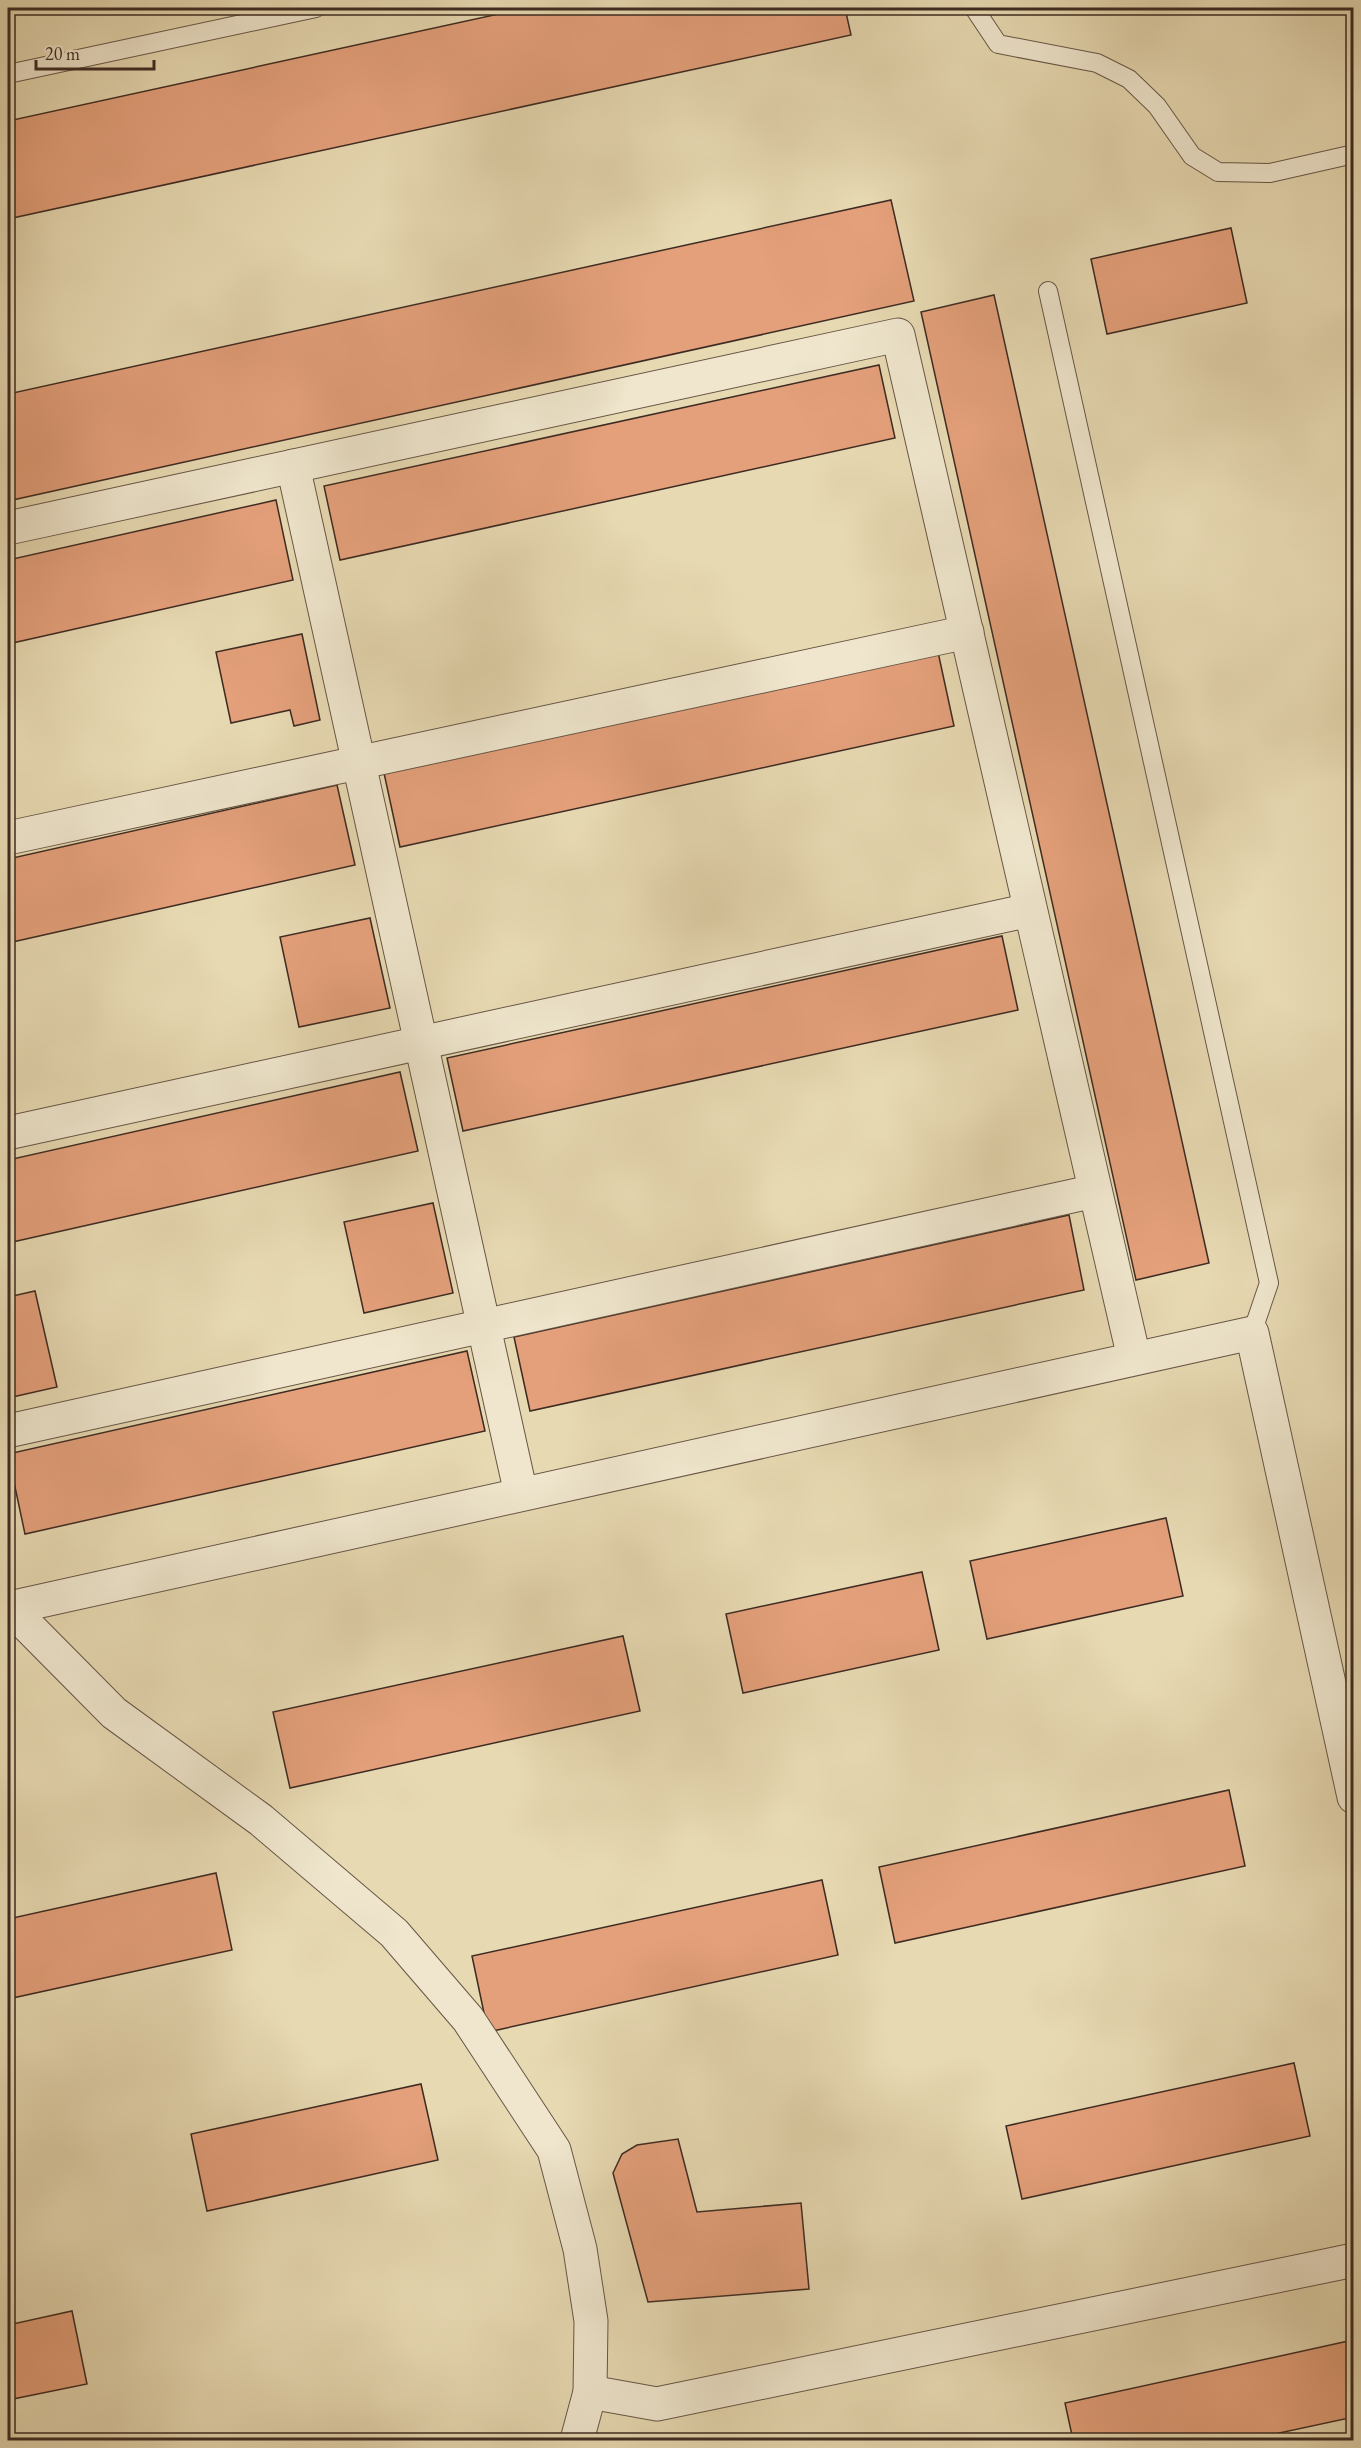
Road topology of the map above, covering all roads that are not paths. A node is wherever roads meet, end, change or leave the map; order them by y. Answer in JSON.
{"nodes":[{"id":1,"x":316,"y":8,"type":"edge"},
{"id":2,"x":974,"y":8,"type":"edge"},
{"id":3,"x":8,"y":74,"type":"edge"},
{"id":4,"x":1353,"y":154,"type":"edge"},
{"id":5,"x":1048,"y":291,"type":"dead end"},
{"id":6,"x":292,"y":466,"type":"junction"},
{"id":7,"x":8,"y":528,"type":"edge"},
{"id":8,"x":967,"y":632,"type":"junction"},
{"id":9,"x":358,"y":763,"type":"junction"},
{"id":10,"x":8,"y":838,"type":"edge"},
{"id":11,"x":1030,"y":910,"type":"junction"},
{"id":12,"x":421,"y":1044,"type":"junction"},
{"id":13,"x":8,"y":1133,"type":"edge"},
{"id":14,"x":1095,"y":1191,"type":"junction"},
{"id":15,"x":484,"y":1326,"type":"junction"},
{"id":16,"x":1252,"y":1333,"type":"junction"},
{"id":17,"x":1134,"y":1358,"type":"junction"},
{"id":18,"x":8,"y":1431,"type":"edge"},
{"id":19,"x":521,"y":1494,"type":"junction"},
{"id":20,"x":8,"y":1607,"type":"edge"},
{"id":21,"x":1353,"y":1797,"type":"edge"},
{"id":22,"x":1353,"y":2260,"type":"edge"},
{"id":23,"x":590,"y":2392,"type":"junction"},
{"id":24,"x":577,"y":2440,"type":"edge"}],
"edges":[{"from":1,"to":3,"type":"lane"},
{"from":2,"to":4,"type":"lane"},
{"from":5,"to":16,"type":"lane"},
{"from":6,"to":7,"type":"street"},
{"from":6,"to":8,"type":"street"},
{"from":6,"to":9,"type":"street"},
{"from":8,"to":9,"type":"street"},
{"from":8,"to":11,"type":"street"},
{"from":9,"to":10,"type":"street"},
{"from":9,"to":12,"type":"street"},
{"from":11,"to":12,"type":"street"},
{"from":11,"to":14,"type":"street"},
{"from":12,"to":13,"type":"street"},
{"from":12,"to":15,"type":"street"},
{"from":14,"to":15,"type":"street"},
{"from":14,"to":17,"type":"street"},
{"from":15,"to":18,"type":"street"},
{"from":15,"to":19,"type":"street"},
{"from":16,"to":17,"type":"street"},
{"from":16,"to":21,"type":"street"},
{"from":17,"to":19,"type":"street"},
{"from":19,"to":20,"type":"street"},
{"from":20,"to":23,"type":"street"},
{"from":22,"to":23,"type":"street"},
{"from":23,"to":24,"type":"street"}]}
